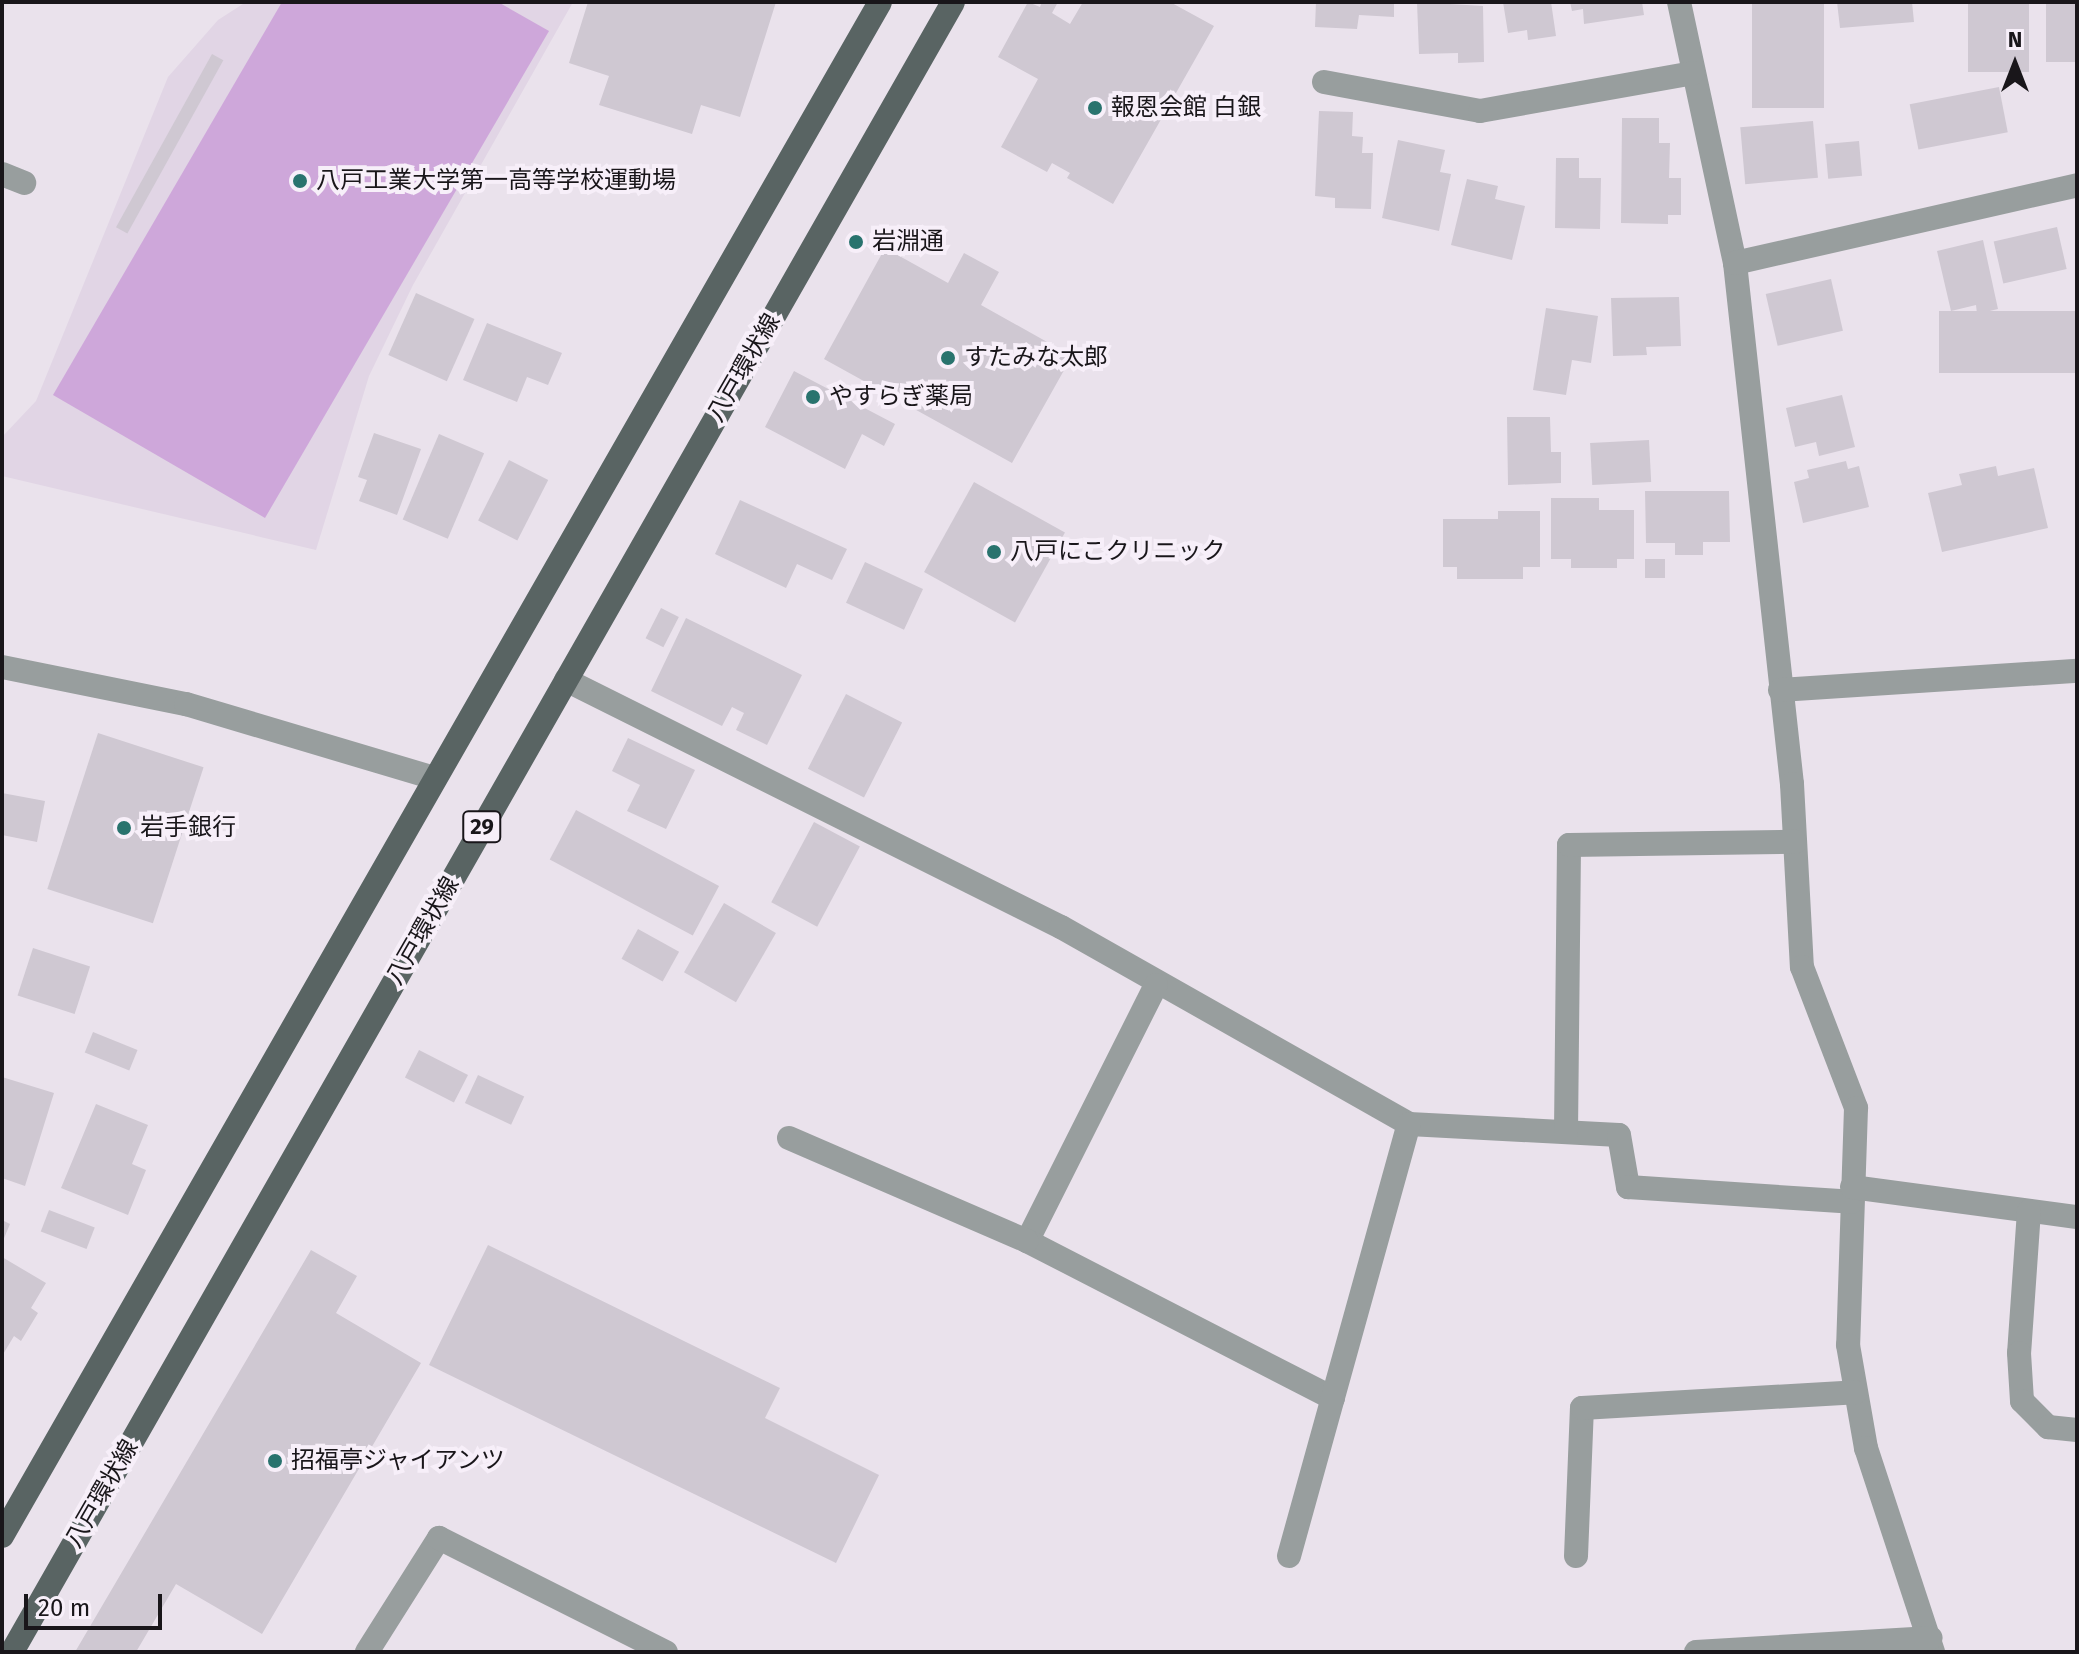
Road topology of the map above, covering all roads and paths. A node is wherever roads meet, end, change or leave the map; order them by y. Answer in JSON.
{"nodes":[{"id":1,"x":880,"y":2,"type":"edge"},
{"id":2,"x":953,"y":2,"type":"edge"},
{"id":3,"x":1679,"y":2,"type":"edge"},
{"id":4,"x":1693,"y":73,"type":"junction"},
{"id":5,"x":1324,"y":82,"type":"dead end"},
{"id":6,"x":2077,"y":185,"type":"edge"},
{"id":7,"x":1735,"y":263,"type":"junction"},
{"id":8,"x":2,"y":667,"type":"edge"},
{"id":9,"x":2077,"y":671,"type":"edge"},
{"id":10,"x":566,"y":680,"type":"junction"},
{"id":11,"x":1780,"y":690,"type":"junction"},
{"id":12,"x":435,"y":778,"type":"junction"},
{"id":13,"x":1795,"y":842,"type":"junction"},
{"id":14,"x":1156,"y":985,"type":"junction"},
{"id":15,"x":1409,"y":1124,"type":"junction"},
{"id":16,"x":1566,"y":1132,"type":"junction"},
{"id":17,"x":789,"y":1138,"type":"dead end"},
{"id":18,"x":1852,"y":1194,"type":"junction"},
{"id":19,"x":2029,"y":1211,"type":"junction"},
{"id":20,"x":2077,"y":1217,"type":"edge"},
{"id":21,"x":1027,"y":1241,"type":"junction"},
{"id":22,"x":1856,"y":1392,"type":"junction"},
{"id":23,"x":1333,"y":1398,"type":"junction"},
{"id":24,"x":2077,"y":1430,"type":"edge"},
{"id":25,"x":2,"y":1536,"type":"edge"},
{"id":26,"x":1289,"y":1556,"type":"dead end"},
{"id":27,"x":1576,"y":1556,"type":"dead end"},
{"id":28,"x":1932,"y":1645,"type":"edge"},
{"id":29,"x":12,"y":1652,"type":"edge"},
{"id":30,"x":367,"y":1652,"type":"edge"},
{"id":31,"x":666,"y":1652,"type":"edge"},
{"id":32,"x":1696,"y":1652,"type":"edge"}],
"edges":[{"from":1,"to":12,"type":"main road"},
{"from":2,"to":10,"type":"main road","name":"八戸環状線","number":"29"},
{"from":3,"to":4,"type":"street"},
{"from":4,"to":5,"type":"street"},
{"from":4,"to":7,"type":"street"},
{"from":6,"to":7,"type":"street"},
{"from":7,"to":11,"type":"street"},
{"from":8,"to":12,"type":"street"},
{"from":9,"to":11,"type":"street"},
{"from":10,"to":14,"type":"street"},
{"from":10,"to":29,"type":"main road","name":"八戸環状線","number":"29"},
{"from":11,"to":13,"type":"street"},
{"from":12,"to":25,"type":"main road"},
{"from":13,"to":16,"type":"street"},
{"from":13,"to":18,"type":"street"},
{"from":14,"to":15,"type":"street"},
{"from":14,"to":21,"type":"street"},
{"from":15,"to":16,"type":"street"},
{"from":15,"to":23,"type":"street"},
{"from":16,"to":18,"type":"street"},
{"from":17,"to":21,"type":"street"},
{"from":18,"to":19,"type":"street"},
{"from":18,"to":22,"type":"street"},
{"from":19,"to":20,"type":"street"},
{"from":19,"to":24,"type":"street"},
{"from":21,"to":23,"type":"street"},
{"from":22,"to":27,"type":"street"},
{"from":22,"to":28,"type":"street"},
{"from":23,"to":26,"type":"street"},
{"from":28,"to":32,"type":"street"},
{"from":30,"to":31,"type":"street"}]}
